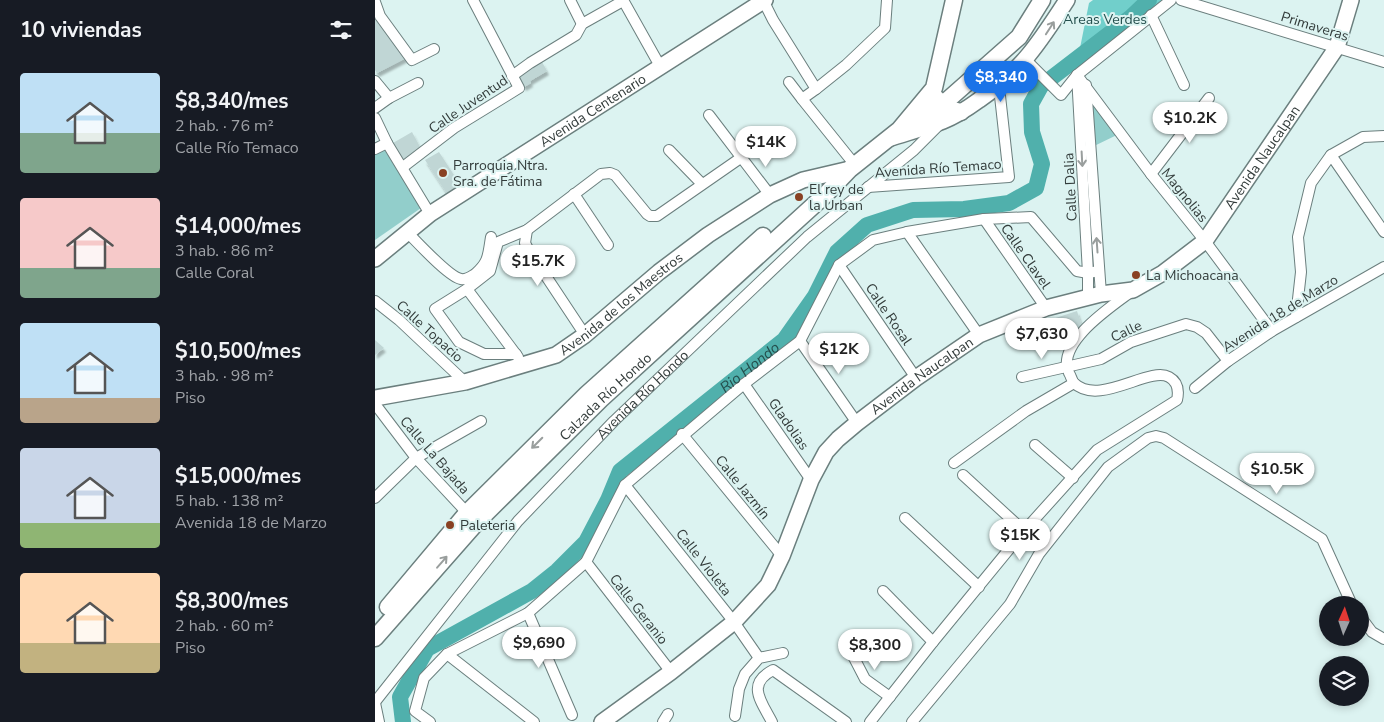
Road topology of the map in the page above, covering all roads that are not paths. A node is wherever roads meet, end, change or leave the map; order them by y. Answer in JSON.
{"nodes":[{"id":1,"x":473,"y":0,"type":"edge"},
{"id":2,"x":570,"y":0,"type":"edge"},
{"id":3,"x":887,"y":0,"type":"edge"},
{"id":4,"x":1042,"y":0,"type":"edge"},
{"id":5,"x":1067,"y":0,"type":"edge"},
{"id":6,"x":1171,"y":0,"type":"edge"},
{"id":7,"x":1181,"y":0,"type":"edge"},
{"id":8,"x":1351,"y":0,"type":"edge"},
{"id":9,"x":623,"y":1,"type":"edge"},
{"id":10,"x":764,"y":1,"type":"edge"},
{"id":11,"x":375,"y":2,"type":"edge"},
{"id":12,"x":953,"y":2,"type":"edge"},
{"id":13,"x":1151,"y":16,"type":"junction"},
{"id":14,"x":582,"y":24,"type":"junction"},
{"id":15,"x":1337,"y":47,"type":"junction"},
{"id":16,"x":434,"y":49,"type":"dead end"},
{"id":17,"x":1026,"y":60,"type":"junction"},
{"id":18,"x":1384,"y":62,"type":"edge"},
{"id":19,"x":660,"y":66,"type":"junction"},
{"id":20,"x":1077,"y":75,"type":"junction"},
{"id":21,"x":512,"y":76,"type":"junction"},
{"id":22,"x":375,"y":81,"type":"edge"},
{"id":23,"x":789,"y":82,"type":"dead end"},
{"id":24,"x":418,"y":83,"type":"dead end"},
{"id":25,"x":1085,"y":85,"type":"junction"},
{"id":26,"x":1185,"y":85,"type":"dead end"},
{"id":27,"x":999,"y":87,"type":"junction"},
{"id":28,"x":934,"y":88,"type":"junction"},
{"id":29,"x":816,"y":89,"type":"junction"},
{"id":30,"x":389,"y":98,"type":"junction"},
{"id":31,"x":802,"y":98,"type":"junction"},
{"id":32,"x":1209,"y":98,"type":"dead end"},
{"id":33,"x":941,"y":105,"type":"junction"},
{"id":34,"x":375,"y":108,"type":"edge"},
{"id":35,"x":961,"y":112,"type":"junction"},
{"id":36,"x":709,"y":115,"type":"dead end"},
{"id":37,"x":375,"y":118,"type":"edge"},
{"id":38,"x":943,"y":121,"type":"junction"},
{"id":39,"x":899,"y":130,"type":"junction"},
{"id":40,"x":1384,"y":136,"type":"edge"},
{"id":41,"x":884,"y":140,"type":"junction"},
{"id":42,"x":387,"y":143,"type":"junction"},
{"id":43,"x":375,"y":149,"type":"edge"},
{"id":44,"x":669,"y":150,"type":"dead end"},
{"id":45,"x":1331,"y":155,"type":"junction"},
{"id":46,"x":742,"y":156,"type":"junction"},
{"id":47,"x":403,"y":167,"type":"junction"},
{"id":48,"x":852,"y":167,"type":"junction"},
{"id":49,"x":1151,"y":174,"type":"junction"},
{"id":50,"x":1088,"y":181,"type":"junction"},
{"id":51,"x":702,"y":184,"type":"junction"},
{"id":52,"x":868,"y":187,"type":"junction"},
{"id":53,"x":574,"y":194,"type":"junction"},
{"id":54,"x":770,"y":195,"type":"junction"},
{"id":55,"x":430,"y":214,"type":"junction"},
{"id":56,"x":984,"y":219,"type":"junction"},
{"id":57,"x":527,"y":230,"type":"junction"},
{"id":58,"x":907,"y":232,"type":"junction"},
{"id":59,"x":1384,"y":232,"type":"edge"},
{"id":60,"x":408,"y":233,"type":"junction"},
{"id":61,"x":491,"y":237,"type":"dead end"},
{"id":62,"x":1205,"y":241,"type":"junction"},
{"id":63,"x":609,"y":245,"type":"dead end"},
{"id":64,"x":375,"y":259,"type":"edge"},
{"id":65,"x":839,"y":265,"type":"junction"},
{"id":66,"x":1384,"y":266,"type":"edge"},
{"id":67,"x":1099,"y":272,"type":"junction"},
{"id":68,"x":1088,"y":273,"type":"junction"},
{"id":69,"x":467,"y":289,"type":"junction"},
{"id":70,"x":1133,"y":290,"type":"junction"},
{"id":71,"x":1095,"y":296,"type":"junction"},
{"id":72,"x":375,"y":301,"type":"edge"},
{"id":73,"x":1046,"y":308,"type":"junction"},
{"id":74,"x":1297,"y":317,"type":"junction"},
{"id":75,"x":1272,"y":331,"type":"junction"},
{"id":76,"x":585,"y":335,"type":"junction"},
{"id":77,"x":979,"y":335,"type":"junction"},
{"id":78,"x":800,"y":341,"type":"junction"},
{"id":79,"x":520,"y":360,"type":"junction"},
{"id":80,"x":1228,"y":361,"type":"junction"},
{"id":81,"x":1067,"y":367,"type":"junction"},
{"id":82,"x":1022,"y":377,"type":"dead end"},
{"id":83,"x":916,"y":378,"type":"junction"},
{"id":84,"x":465,"y":382,"type":"junction"},
{"id":85,"x":1074,"y":383,"type":"junction"},
{"id":86,"x":744,"y":384,"type":"junction"},
{"id":87,"x":1195,"y":388,"type":"dead end"},
{"id":88,"x":376,"y":406,"type":"edge"},
{"id":89,"x":481,"y":421,"type":"dead end"},
{"id":90,"x":857,"y":423,"type":"junction"},
{"id":91,"x":683,"y":434,"type":"junction"},
{"id":92,"x":1035,"y":445,"type":"dead end"},
{"id":93,"x":416,"y":458,"type":"junction"},
{"id":94,"x":954,"y":463,"type":"dead end"},
{"id":95,"x":963,"y":475,"type":"dead end"},
{"id":96,"x":1073,"y":478,"type":"junction"},
{"id":97,"x":811,"y":480,"type":"junction"},
{"id":98,"x":625,"y":485,"type":"junction"},
{"id":99,"x":375,"y":498,"type":"edge"},
{"id":100,"x":472,"y":518,"type":"junction"},
{"id":101,"x":905,"y":518,"type":"dead end"},
{"id":102,"x":1024,"y":531,"type":"junction"},
{"id":103,"x":782,"y":556,"type":"junction"},
{"id":104,"x":586,"y":562,"type":"junction"},
{"id":105,"x":979,"y":587,"type":"junction"},
{"id":106,"x":883,"y":592,"type":"dead end"},
{"id":107,"x":1348,"y":596,"type":"edge"},
{"id":108,"x":529,"y":613,"type":"junction"},
{"id":109,"x":375,"y":622,"type":"edge"},
{"id":110,"x":734,"y":622,"type":"junction"},
{"id":111,"x":1369,"y":628,"type":"edge"},
{"id":112,"x":375,"y":638,"type":"edge"},
{"id":113,"x":1384,"y":638,"type":"edge"},
{"id":114,"x":933,"y":642,"type":"junction"},
{"id":115,"x":851,"y":652,"type":"dead end"},
{"id":116,"x":783,"y":653,"type":"dead end"},
{"id":117,"x":447,"y":654,"type":"junction"},
{"id":118,"x":759,"y":658,"type":"junction"},
{"id":119,"x":671,"y":672,"type":"junction"},
{"id":120,"x":890,"y":697,"type":"junction"},
{"id":121,"x":375,"y":702,"type":"edge"},
{"id":122,"x":572,"y":715,"type":"dead end"},
{"id":123,"x":735,"y":716,"type":"dead end"},
{"id":124,"x":379,"y":722,"type":"edge"},
{"id":125,"x":430,"y":722,"type":"edge"},
{"id":126,"x":535,"y":722,"type":"edge"},
{"id":127,"x":602,"y":722,"type":"edge"},
{"id":128,"x":772,"y":722,"type":"edge"},
{"id":129,"x":845,"y":722,"type":"edge"},
{"id":130,"x":870,"y":722,"type":"edge"},
{"id":131,"x":912,"y":722,"type":"edge"}],
"edges":[{"from":1,"to":21,"type":"street","name":"Calle Juventud"},
{"from":2,"to":14,"type":"street"},
{"from":3,"to":29,"type":"street"},
{"from":4,"to":33,"type":"main road"},
{"from":17,"to":5,"type":"main road","one_way":true},
{"from":6,"to":13,"type":"street"},
{"from":7,"to":15,"type":"street","name":"Primaveras"},
{"from":8,"to":15,"type":"main road","name":"Avenida Naucalpan"},
{"from":9,"to":14,"type":"street"},
{"from":9,"to":19,"type":"street"},
{"from":10,"to":19,"type":"main road","name":"Avenida Centenario"},
{"from":10,"to":29,"type":"street"},
{"from":11,"to":16,"type":"street"},
{"from":12,"to":28,"type":"main road","name":"Calzada Río Hondo"},
{"from":13,"to":20,"type":"street"},
{"from":13,"to":26,"type":"street"},
{"from":14,"to":21,"type":"street"},
{"from":15,"to":18,"type":"street","name":"Primaveras"},
{"from":15,"to":62,"type":"main road","name":"Avenida Naucalpan"},
{"from":17,"to":20,"type":"street"},
{"from":17,"to":27,"type":"main road"},
{"from":19,"to":55,"type":"main road","name":"Avenida Centenario"},
{"from":20,"to":25,"type":"street","name":"Magnolias"},
{"from":20,"to":50,"type":"street","name":"Calle Dalia","one_way":true},
{"from":21,"to":47,"type":"street","name":"Calle Juventud"},
{"from":22,"to":30,"type":"street"},
{"from":23,"to":31,"type":"street"},
{"from":24,"to":30,"type":"street"},
{"from":25,"to":49,"type":"street","name":"Magnolias"},
{"from":25,"to":50,"type":"street","name":"Calle Dalia"},
{"from":27,"to":35,"type":"main road"},
{"from":27,"to":52,"type":"street","name":"Avenida Río Temaco"},
{"from":28,"to":33,"type":"main road"},
{"from":28,"to":39,"type":"main road","name":"Calzada Río Hondo"},
{"from":29,"to":31,"type":"street"},
{"from":30,"to":34,"type":"street"},
{"from":31,"to":48,"type":"street"},
{"from":32,"to":49,"type":"street"},
{"from":33,"to":35,"type":"main road"},
{"from":33,"to":39,"type":"main road"},
{"from":35,"to":38,"type":"main road"},
{"from":36,"to":46,"type":"street"},
{"from":37,"to":42,"type":"street"},
{"from":38,"to":41,"type":"main road"},
{"from":38,"to":52,"type":"street","name":"Avenida Río Hondo"},
{"from":39,"to":41,"type":"main road","name":"Calzada Río Hondo"},
{"from":40,"to":45,"type":"street"},
{"from":41,"to":48,"type":"main road","name":"Calzada Río Hondo"},
{"from":42,"to":43,"type":"street"},
{"from":42,"to":47,"type":"street"},
{"from":44,"to":51,"type":"street"},
{"from":45,"to":59,"type":"street"},
{"from":45,"to":74,"type":"street"},
{"from":46,"to":51,"type":"street"},
{"from":46,"to":54,"type":"street"},
{"from":47,"to":55,"type":"street"},
{"from":48,"to":54,"type":"main road","name":"Avenida de los Maestros"},
{"from":48,"to":100,"type":"main road","name":"Calzada Río Hondo"},
{"from":49,"to":62,"type":"street","name":"Magnolias"},
{"from":67,"to":50,"type":"street","name":"Calle Dalia","one_way":true},
{"from":50,"to":68,"type":"street","name":"Calle Dalia"},
{"from":51,"to":53,"type":"street"},
{"from":52,"to":121,"type":"street","name":"Avenida Río Hondo"},
{"from":53,"to":57,"type":"street"},
{"from":53,"to":63,"type":"street"},
{"from":54,"to":76,"type":"main road","name":"Avenida de los Maestros"},
{"from":55,"to":60,"type":"main road","name":"Avenida Centenario"},
{"from":56,"to":58,"type":"street"},
{"from":56,"to":68,"type":"street"},
{"from":56,"to":73,"type":"street","name":"Calle Clavel"},
{"from":57,"to":69,"type":"street"},
{"from":57,"to":76,"type":"street"},
{"from":58,"to":65,"type":"street"},
{"from":58,"to":77,"type":"street"},
{"from":60,"to":61,"type":"street"},
{"from":60,"to":64,"type":"main road","name":"Avenida Centenario"},
{"from":62,"to":70,"type":"main road","name":"Avenida Naucalpan"},
{"from":62,"to":75,"type":"street","name":"Magnolias"},
{"from":65,"to":78,"type":"street"},
{"from":65,"to":83,"type":"street","name":"Calle Rosal"},
{"from":66,"to":74,"type":"street","name":"Avenida 18 de Marzo"},
{"from":67,"to":68,"type":"street"},
{"from":67,"to":71,"type":"street","name":"Calle Dalia"},
{"from":68,"to":71,"type":"street","name":"Calle Dalia"},
{"from":69,"to":79,"type":"street"},
{"from":69,"to":79,"type":"street"},
{"from":70,"to":71,"type":"main road","name":"Avenida Naucalpan"},
{"from":70,"to":81,"type":"street"},
{"from":71,"to":73,"type":"main road","name":"Avenida Naucalpan"},
{"from":72,"to":84,"type":"street","name":"Calle Topacio"},
{"from":73,"to":77,"type":"main road","name":"Avenida Naucalpan"},
{"from":74,"to":75,"type":"street","name":"Avenida 18 de Marzo"},
{"from":75,"to":80,"type":"street","name":"Avenida 18 de Marzo"},
{"from":76,"to":79,"type":"main road","name":"Avenida de los Maestros"},
{"from":77,"to":83,"type":"main road","name":"Avenida Naucalpan"},
{"from":78,"to":86,"type":"street"},
{"from":78,"to":90,"type":"street"},
{"from":79,"to":84,"type":"main road","name":"Avenida de los Maestros"},
{"from":80,"to":81,"type":"street","name":"Calle"},
{"from":80,"to":87,"type":"street","name":"Avenida 18 de Marzo"},
{"from":81,"to":82,"type":"street","name":"Calle"},
{"from":81,"to":85,"type":"street"},
{"from":83,"to":90,"type":"main road","name":"Avenida Naucalpan"},
{"from":84,"to":88,"type":"main road","name":"Avenida de los Maestros"},
{"from":85,"to":94,"type":"street"},
{"from":85,"to":96,"type":"street"},
{"from":86,"to":91,"type":"street"},
{"from":86,"to":97,"type":"street","name":"Gladolias"},
{"from":88,"to":93,"type":"street","name":"Calle La Bajada"},
{"from":89,"to":93,"type":"street"},
{"from":90,"to":97,"type":"main road","name":"Avenida Naucalpan"},
{"from":91,"to":98,"type":"street"},
{"from":91,"to":103,"type":"street","name":"Calle Jazmín"},
{"from":92,"to":96,"type":"street"},
{"from":93,"to":99,"type":"street"},
{"from":93,"to":100,"type":"street","name":"Calle La Bajada"},
{"from":95,"to":102,"type":"street"},
{"from":96,"to":102,"type":"street"},
{"from":97,"to":103,"type":"main road","name":"Avenida Naucalpan"},
{"from":98,"to":104,"type":"street"},
{"from":98,"to":110,"type":"street","name":"Calle Violeta"},
{"from":100,"to":109,"type":"main road","name":"Calzada Río Hondo"},
{"from":112,"to":100,"type":"main road","name":"Calzada Río Hondo","one_way":true},
{"from":101,"to":105,"type":"street"},
{"from":102,"to":105,"type":"street"},
{"from":103,"to":110,"type":"main road","name":"Avenida Naucalpan"},
{"from":104,"to":108,"type":"street"},
{"from":104,"to":119,"type":"street","name":"Calle Geranio"},
{"from":105,"to":114,"type":"street"},
{"from":106,"to":114,"type":"street"},
{"from":107,"to":131,"type":"street"},
{"from":108,"to":117,"type":"street"},
{"from":108,"to":122,"type":"street"},
{"from":110,"to":118,"type":"street","name":"Calle Violeta"},
{"from":110,"to":119,"type":"main road","name":"Avenida Naucalpan"},
{"from":111,"to":113,"type":"street"},
{"from":114,"to":120,"type":"street"},
{"from":115,"to":120,"type":"street"},
{"from":116,"to":118,"type":"street"},
{"from":117,"to":125,"type":"street"},
{"from":117,"to":126,"type":"street"},
{"from":118,"to":123,"type":"street"},
{"from":119,"to":127,"type":"main road","name":"Avenida Naucalpan"},
{"from":120,"to":130,"type":"street"},
{"from":121,"to":124,"type":"street"},
{"from":128,"to":129,"type":"street"}]}
